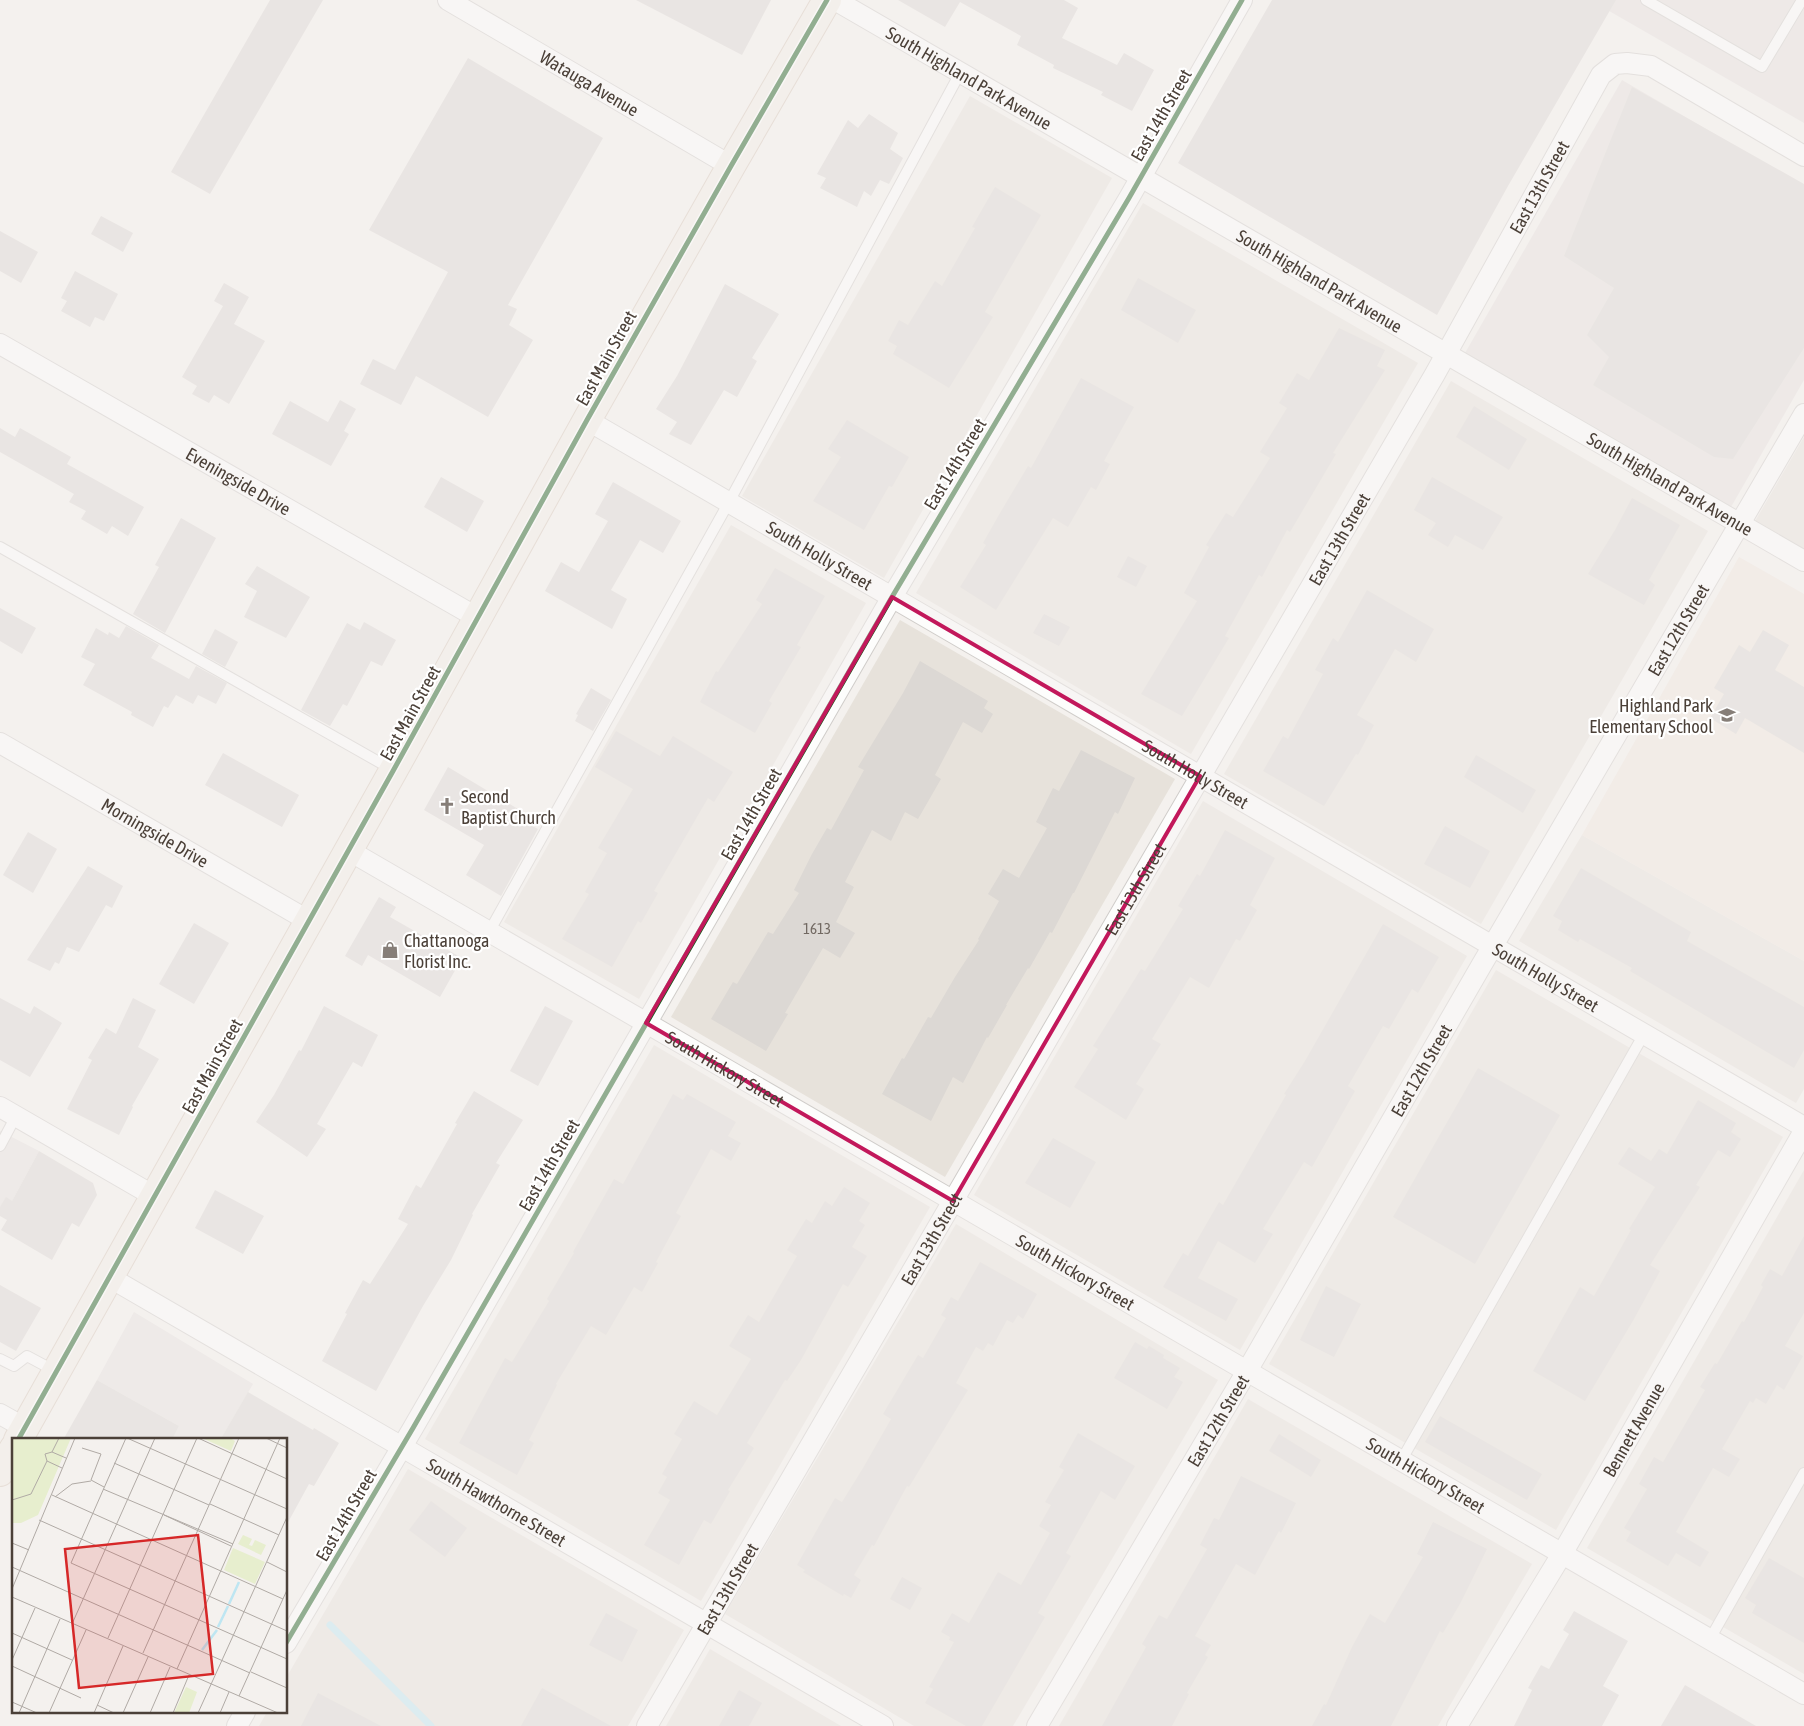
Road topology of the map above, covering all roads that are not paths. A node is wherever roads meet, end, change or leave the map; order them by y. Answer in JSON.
{"nodes":[{"id":1,"x":448,"y":0,"type":"edge"},
{"id":2,"x":827,"y":0,"type":"edge"},
{"id":3,"x":835,"y":0,"type":"edge"},
{"id":4,"x":1242,"y":0,"type":"edge"},
{"id":5,"x":1646,"y":0,"type":"edge"},
{"id":6,"x":1802,"y":0,"type":"edge"},
{"id":7,"x":960,"y":73,"type":"junction"},
{"id":8,"x":1804,"y":156,"type":"edge"},
{"id":9,"x":731,"y":166,"type":"junction"},
{"id":10,"x":1141,"y":177,"type":"junction"},
{"id":11,"x":0,"y":344,"type":"edge"},
{"id":12,"x":1446,"y":354,"type":"junction"},
{"id":13,"x":1804,"y":414,"type":"edge"},
{"id":14,"x":587,"y":420,"type":"junction"},
{"id":15,"x":729,"y":502,"type":"junction"},
{"id":16,"x":1740,"y":524,"type":"junction"},
{"id":17,"x":0,"y":548,"type":"edge"},
{"id":18,"x":1804,"y":561,"type":"edge"},
{"id":19,"x":892,"y":597,"type":"junction"},
{"id":20,"x":478,"y":618,"type":"junction"},
{"id":21,"x":0,"y":743,"type":"edge"},
{"id":22,"x":393,"y":771,"type":"junction"},
{"id":23,"x":1200,"y":776,"type":"junction"},
{"id":24,"x":348,"y":850,"type":"junction"},
{"id":25,"x":309,"y":921,"type":"junction"},
{"id":26,"x":489,"y":932,"type":"junction"},
{"id":27,"x":1493,"y":946,"type":"junction"},
{"id":28,"x":646,"y":1023,"type":"junction"},
{"id":29,"x":1644,"y":1034,"type":"junction"},
{"id":30,"x":8,"y":1112,"type":"edge"},
{"id":31,"x":1804,"y":1127,"type":"edge"},
{"id":32,"x":1804,"y":1131,"type":"edge"},
{"id":33,"x":0,"y":1146,"type":"edge"},
{"id":34,"x":154,"y":1196,"type":"junction"},
{"id":35,"x":953,"y":1201,"type":"junction"},
{"id":36,"x":110,"y":1277,"type":"junction"},
{"id":37,"x":0,"y":1359,"type":"edge"},
{"id":38,"x":56,"y":1371,"type":"junction"},
{"id":39,"x":1246,"y":1371,"type":"junction"},
{"id":40,"x":0,"y":1414,"type":"edge"},
{"id":41,"x":19,"y":1438,"type":"edge"},
{"id":42,"x":402,"y":1447,"type":"junction"},
{"id":43,"x":12,"y":1451,"type":"edge"},
{"id":44,"x":1401,"y":1461,"type":"junction"},
{"id":45,"x":0,"y":1472,"type":"edge"},
{"id":46,"x":1804,"y":1473,"type":"edge"},
{"id":47,"x":1562,"y":1554,"type":"junction"},
{"id":48,"x":707,"y":1624,"type":"junction"},
{"id":49,"x":1710,"y":1639,"type":"junction"},
{"id":50,"x":288,"y":1640,"type":"edge"},
{"id":51,"x":1804,"y":1694,"type":"edge"},
{"id":52,"x":244,"y":1714,"type":"edge"},
{"id":53,"x":238,"y":1726,"type":"edge"},
{"id":54,"x":647,"y":1726,"type":"edge"},
{"id":55,"x":883,"y":1726,"type":"edge"},
{"id":56,"x":1037,"y":1726,"type":"edge"},
{"id":57,"x":1457,"y":1726,"type":"edge"}],
"edges":[{"from":1,"to":9,"type":"street","name":"Watauga Avenue"},
{"from":2,"to":9,"type":"main road","name":"East Main Street"},
{"from":3,"to":7,"type":"street","name":"South Highland Park Avenue"},
{"from":4,"to":10,"type":"street","name":"East 14th Street"},
{"from":5,"to":6,"type":"lane"},
{"from":7,"to":10,"type":"street","name":"South Highland Park Avenue"},
{"from":7,"to":15,"type":"lane"},
{"from":8,"to":12,"type":"street","name":"East 13th Street"},
{"from":9,"to":14,"type":"main road","name":"East Main Street"},
{"from":10,"to":12,"type":"street","name":"South Highland Park Avenue"},
{"from":10,"to":19,"type":"street","name":"East 14th Street"},
{"from":11,"to":20,"type":"street","name":"Eveningside Drive"},
{"from":12,"to":16,"type":"street","name":"South Highland Park Avenue"},
{"from":12,"to":23,"type":"street","name":"East 13th Street"},
{"from":13,"to":16,"type":"street","name":"East 12th Street"},
{"from":14,"to":15,"type":"street","name":"South Holly Street"},
{"from":14,"to":20,"type":"main road","name":"East Main Street"},
{"from":15,"to":19,"type":"street","name":"South Holly Street"},
{"from":15,"to":26,"type":"lane"},
{"from":16,"to":18,"type":"street","name":"South Highland Park Avenue"},
{"from":16,"to":27,"type":"street","name":"East 12th Street"},
{"from":17,"to":22,"type":"lane"},
{"from":19,"to":23,"type":"street","name":"South Holly Street"},
{"from":19,"to":28,"type":"street","name":"East 14th Street"},
{"from":20,"to":22,"type":"main road","name":"East Main Street"},
{"from":21,"to":25,"type":"street","name":"Morningside Drive"},
{"from":22,"to":24,"type":"main road","name":"East Main Street"},
{"from":23,"to":27,"type":"street","name":"South Holly Street"},
{"from":23,"to":35,"type":"street","name":"East 13th Street"},
{"from":24,"to":25,"type":"main road","name":"East Main Street"},
{"from":24,"to":26,"type":"street","name":"South Hickory Street"},
{"from":25,"to":34,"type":"main road","name":"East Main Street"},
{"from":26,"to":28,"type":"street","name":"South Hickory Street"},
{"from":27,"to":29,"type":"street","name":"South Holly Street"},
{"from":27,"to":39,"type":"street","name":"East 12th Street"},
{"from":28,"to":35,"type":"street","name":"South Hickory Street"},
{"from":28,"to":42,"type":"street","name":"East 14th Street"},
{"from":29,"to":31,"type":"street","name":"South Holly Street"},
{"from":29,"to":44,"type":"lane"},
{"from":30,"to":33,"type":"lane"},
{"from":30,"to":34,"type":"street"},
{"from":32,"to":47,"type":"street","name":"Bennett Avenue"},
{"from":34,"to":36,"type":"main road","name":"East Main Street"},
{"from":35,"to":39,"type":"street","name":"South Hickory Street"},
{"from":35,"to":48,"type":"street","name":"East 13th Street"},
{"from":36,"to":38,"type":"main road","name":"East Main Street"},
{"from":36,"to":42,"type":"street","name":"South Hawthorne Street"},
{"from":37,"to":38,"type":"lane"},
{"from":38,"to":41,"type":"main road","name":"East Main Street"},
{"from":39,"to":44,"type":"street","name":"South Hickory Street"},
{"from":39,"to":56,"type":"street","name":"East 12th Street"},
{"from":40,"to":41,"type":"street"},
{"from":42,"to":48,"type":"street","name":"South Hawthorne Street"},
{"from":42,"to":50,"type":"street","name":"East 14th Street"},
{"from":43,"to":45,"type":"main road","name":"East Main Street"},
{"from":44,"to":47,"type":"street","name":"South Hickory Street"},
{"from":46,"to":49,"type":"lane"},
{"from":47,"to":49,"type":"street","name":"South Hickory Street"},
{"from":47,"to":57,"type":"street","name":"Bennett Avenue"},
{"from":48,"to":54,"type":"street","name":"East 13th Street"},
{"from":48,"to":55,"type":"street","name":"South Hawthorne Street"},
{"from":49,"to":51,"type":"street","name":"South Hickory Street"},
{"from":52,"to":53,"type":"street"}]}
